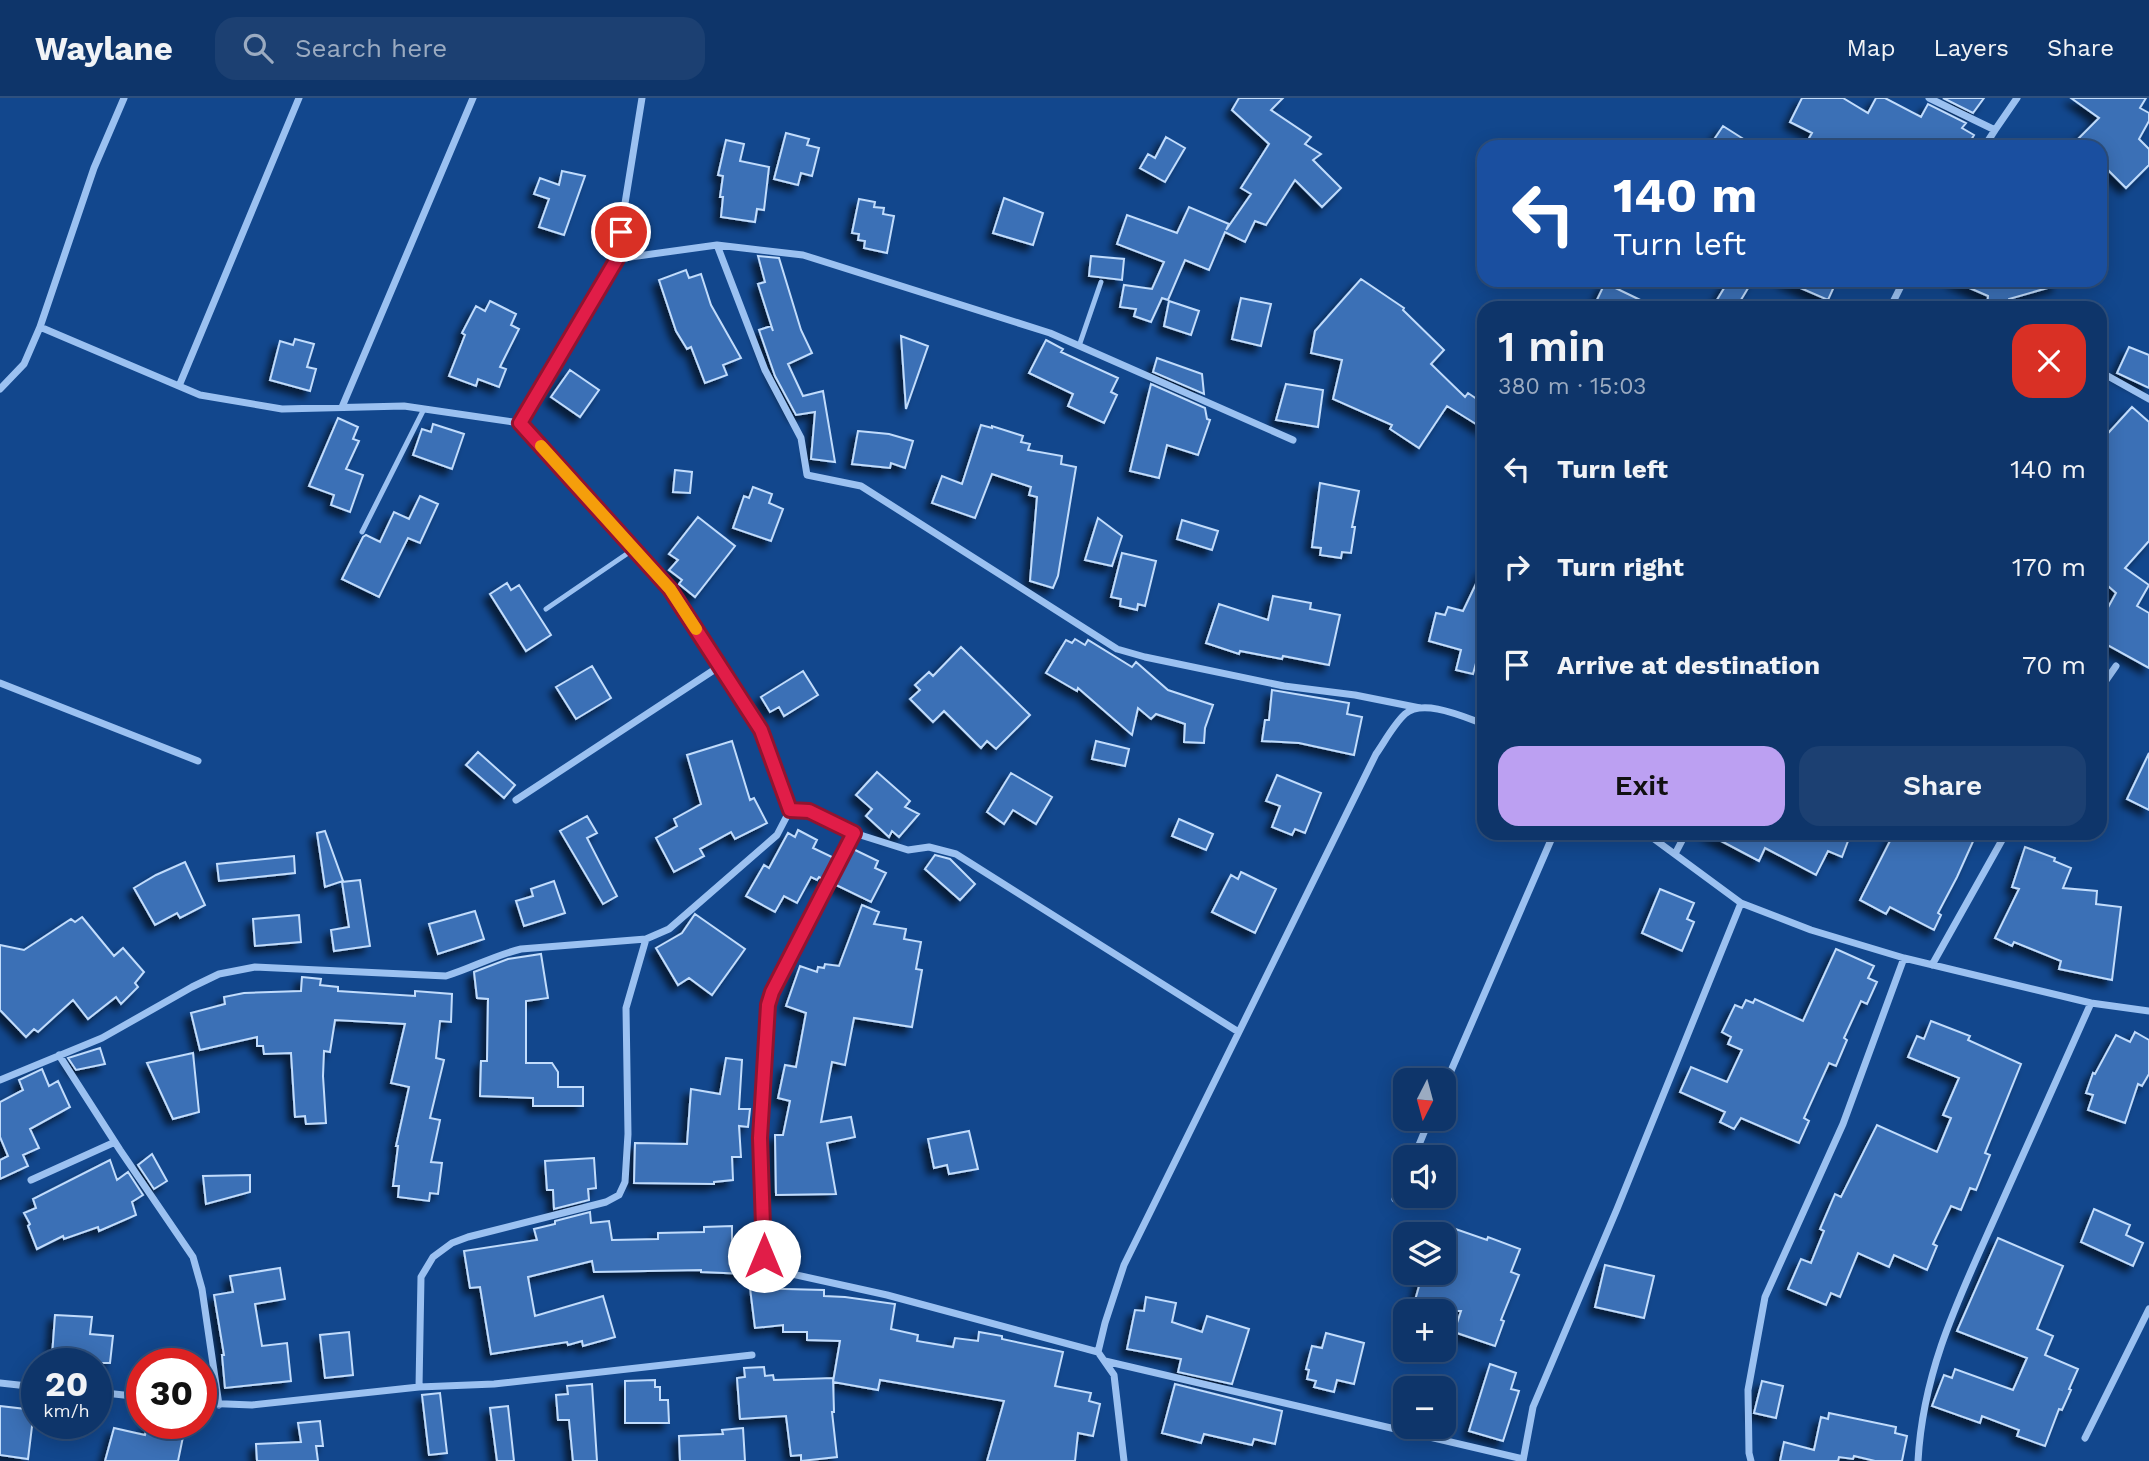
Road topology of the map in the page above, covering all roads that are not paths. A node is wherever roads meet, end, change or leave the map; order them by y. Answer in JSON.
{"nodes":[{"id":1,"x":124,"y":98,"type":"edge"},
{"id":2,"x":299,"y":98,"type":"edge"},
{"id":3,"x":473,"y":98,"type":"edge"},
{"id":4,"x":1929,"y":98,"type":"edge"},
{"id":5,"x":2017,"y":98,"type":"edge"},
{"id":6,"x":640,"y":99,"type":"edge"},
{"id":7,"x":1995,"y":130,"type":"junction"},
{"id":8,"x":1989,"y":140,"type":"edge"},
{"id":9,"x":717,"y":245,"type":"junction"},
{"id":10,"x":617,"y":259,"type":"junction"},
{"id":11,"x":1101,"y":282,"type":"dead end"},
{"id":12,"x":40,"y":327,"type":"junction"},
{"id":13,"x":1079,"y":346,"type":"junction"},
{"id":14,"x":2107,"y":376,"type":"edge"},
{"id":15,"x":178,"y":386,"type":"junction"},
{"id":16,"x":0,"y":389,"type":"edge"},
{"id":17,"x":2149,"y":399,"type":"edge"},
{"id":18,"x":342,"y":407,"type":"junction"},
{"id":19,"x":424,"y":409,"type":"junction"},
{"id":20,"x":520,"y":423,"type":"junction"},
{"id":21,"x":1293,"y":440,"type":"dead end"},
{"id":22,"x":362,"y":532,"type":"dead end"},
{"id":23,"x":634,"y":549,"type":"junction"},
{"id":24,"x":547,"y":608,"type":"dead end"},
{"id":25,"x":720,"y":666,"type":"junction"},
{"id":26,"x":2116,"y":666,"type":"dead end"},
{"id":27,"x":2107,"y":679,"type":"edge"},
{"id":28,"x":0,"y":683,"type":"edge"},
{"id":29,"x":1420,"y":708,"type":"junction"},
{"id":30,"x":1477,"y":722,"type":"edge"},
{"id":31,"x":198,"y":761,"type":"dead end"},
{"id":32,"x":516,"y":800,"type":"dead end"},
{"id":33,"x":790,"y":810,"type":"junction"},
{"id":34,"x":854,"y":833,"type":"junction"},
{"id":35,"x":1551,"y":840,"type":"edge"},
{"id":36,"x":1656,"y":840,"type":"edge"},
{"id":37,"x":1682,"y":840,"type":"edge"},
{"id":38,"x":2002,"y":840,"type":"edge"},
{"id":39,"x":1675,"y":854,"type":"junction"},
{"id":40,"x":1741,"y":903,"type":"junction"},
{"id":41,"x":646,"y":939,"type":"junction"},
{"id":42,"x":1904,"y":958,"type":"junction"},
{"id":43,"x":1932,"y":965,"type":"junction"},
{"id":44,"x":2091,"y":1003,"type":"junction"},
{"id":45,"x":2149,"y":1011,"type":"edge"},
{"id":46,"x":1237,"y":1031,"type":"junction"},
{"id":47,"x":59,"y":1055,"type":"junction"},
{"id":48,"x":1452,"y":1068,"type":"edge"},
{"id":49,"x":0,"y":1080,"type":"edge"},
{"id":50,"x":115,"y":1142,"type":"junction"},
{"id":51,"x":31,"y":1180,"type":"dead end"},
{"id":52,"x":2149,"y":1309,"type":"edge"},
{"id":53,"x":1098,"y":1352,"type":"junction"},
{"id":54,"x":752,"y":1355,"type":"dead end"},
{"id":55,"x":1104,"y":1361,"type":"junction"},
{"id":56,"x":0,"y":1383,"type":"edge"},
{"id":57,"x":21,"y":1385,"type":"edge"},
{"id":58,"x":419,"y":1387,"type":"junction"},
{"id":59,"x":219,"y":1405,"type":"joint"},
{"id":60,"x":2085,"y":1437,"type":"dead end"},
{"id":61,"x":1523,"y":1460,"type":"edge"},
{"id":62,"x":1124,"y":1461,"type":"edge"},
{"id":63,"x":1751,"y":1461,"type":"edge"},
{"id":64,"x":1919,"y":1461,"type":"edge"}],
"edges":[{"from":1,"to":12,"type":"street"},
{"from":2,"to":15,"type":"street"},
{"from":3,"to":18,"type":"street"},
{"from":4,"to":7,"type":"street"},
{"from":5,"to":7,"type":"street"},
{"from":6,"to":10,"type":"street"},
{"from":7,"to":8,"type":"street"},
{"from":9,"to":10,"type":"street"},
{"from":9,"to":13,"type":"street"},
{"from":9,"to":29,"type":"street"},
{"from":10,"to":20,"type":"street"},
{"from":11,"to":13,"type":"lane"},
{"from":12,"to":15,"type":"street"},
{"from":12,"to":16,"type":"street"},
{"from":13,"to":21,"type":"street"},
{"from":14,"to":17,"type":"street"},
{"from":15,"to":18,"type":"street"},
{"from":18,"to":19,"type":"street"},
{"from":19,"to":20,"type":"street"},
{"from":19,"to":22,"type":"lane"},
{"from":20,"to":23,"type":"street"},
{"from":23,"to":24,"type":"lane"},
{"from":23,"to":25,"type":"street"},
{"from":25,"to":32,"type":"street"},
{"from":25,"to":33,"type":"street"},
{"from":26,"to":27,"type":"street"},
{"from":28,"to":31,"type":"street"},
{"from":29,"to":30,"type":"street"},
{"from":29,"to":46,"type":"street"},
{"from":33,"to":34,"type":"street"},
{"from":33,"to":41,"type":"street"},
{"from":34,"to":46,"type":"street"},
{"from":34,"to":53,"type":"street"},
{"from":35,"to":48,"type":"street"},
{"from":36,"to":39,"type":"street"},
{"from":37,"to":39,"type":"street"},
{"from":38,"to":43,"type":"street"},
{"from":39,"to":40,"type":"street"},
{"from":40,"to":42,"type":"street"},
{"from":40,"to":61,"type":"street"},
{"from":41,"to":47,"type":"street"},
{"from":41,"to":58,"type":"street"},
{"from":42,"to":43,"type":"street"},
{"from":42,"to":63,"type":"street"},
{"from":43,"to":44,"type":"street"},
{"from":44,"to":45,"type":"street"},
{"from":44,"to":64,"type":"street"},
{"from":46,"to":53,"type":"street"},
{"from":47,"to":49,"type":"street"},
{"from":47,"to":50,"type":"street"},
{"from":50,"to":51,"type":"street"},
{"from":50,"to":59,"type":"street"},
{"from":52,"to":60,"type":"street"},
{"from":53,"to":55,"type":"street"},
{"from":54,"to":58,"type":"street"},
{"from":55,"to":61,"type":"street"},
{"from":55,"to":62,"type":"street"},
{"from":56,"to":57,"type":"street"},
{"from":58,"to":59,"type":"street"}]}
